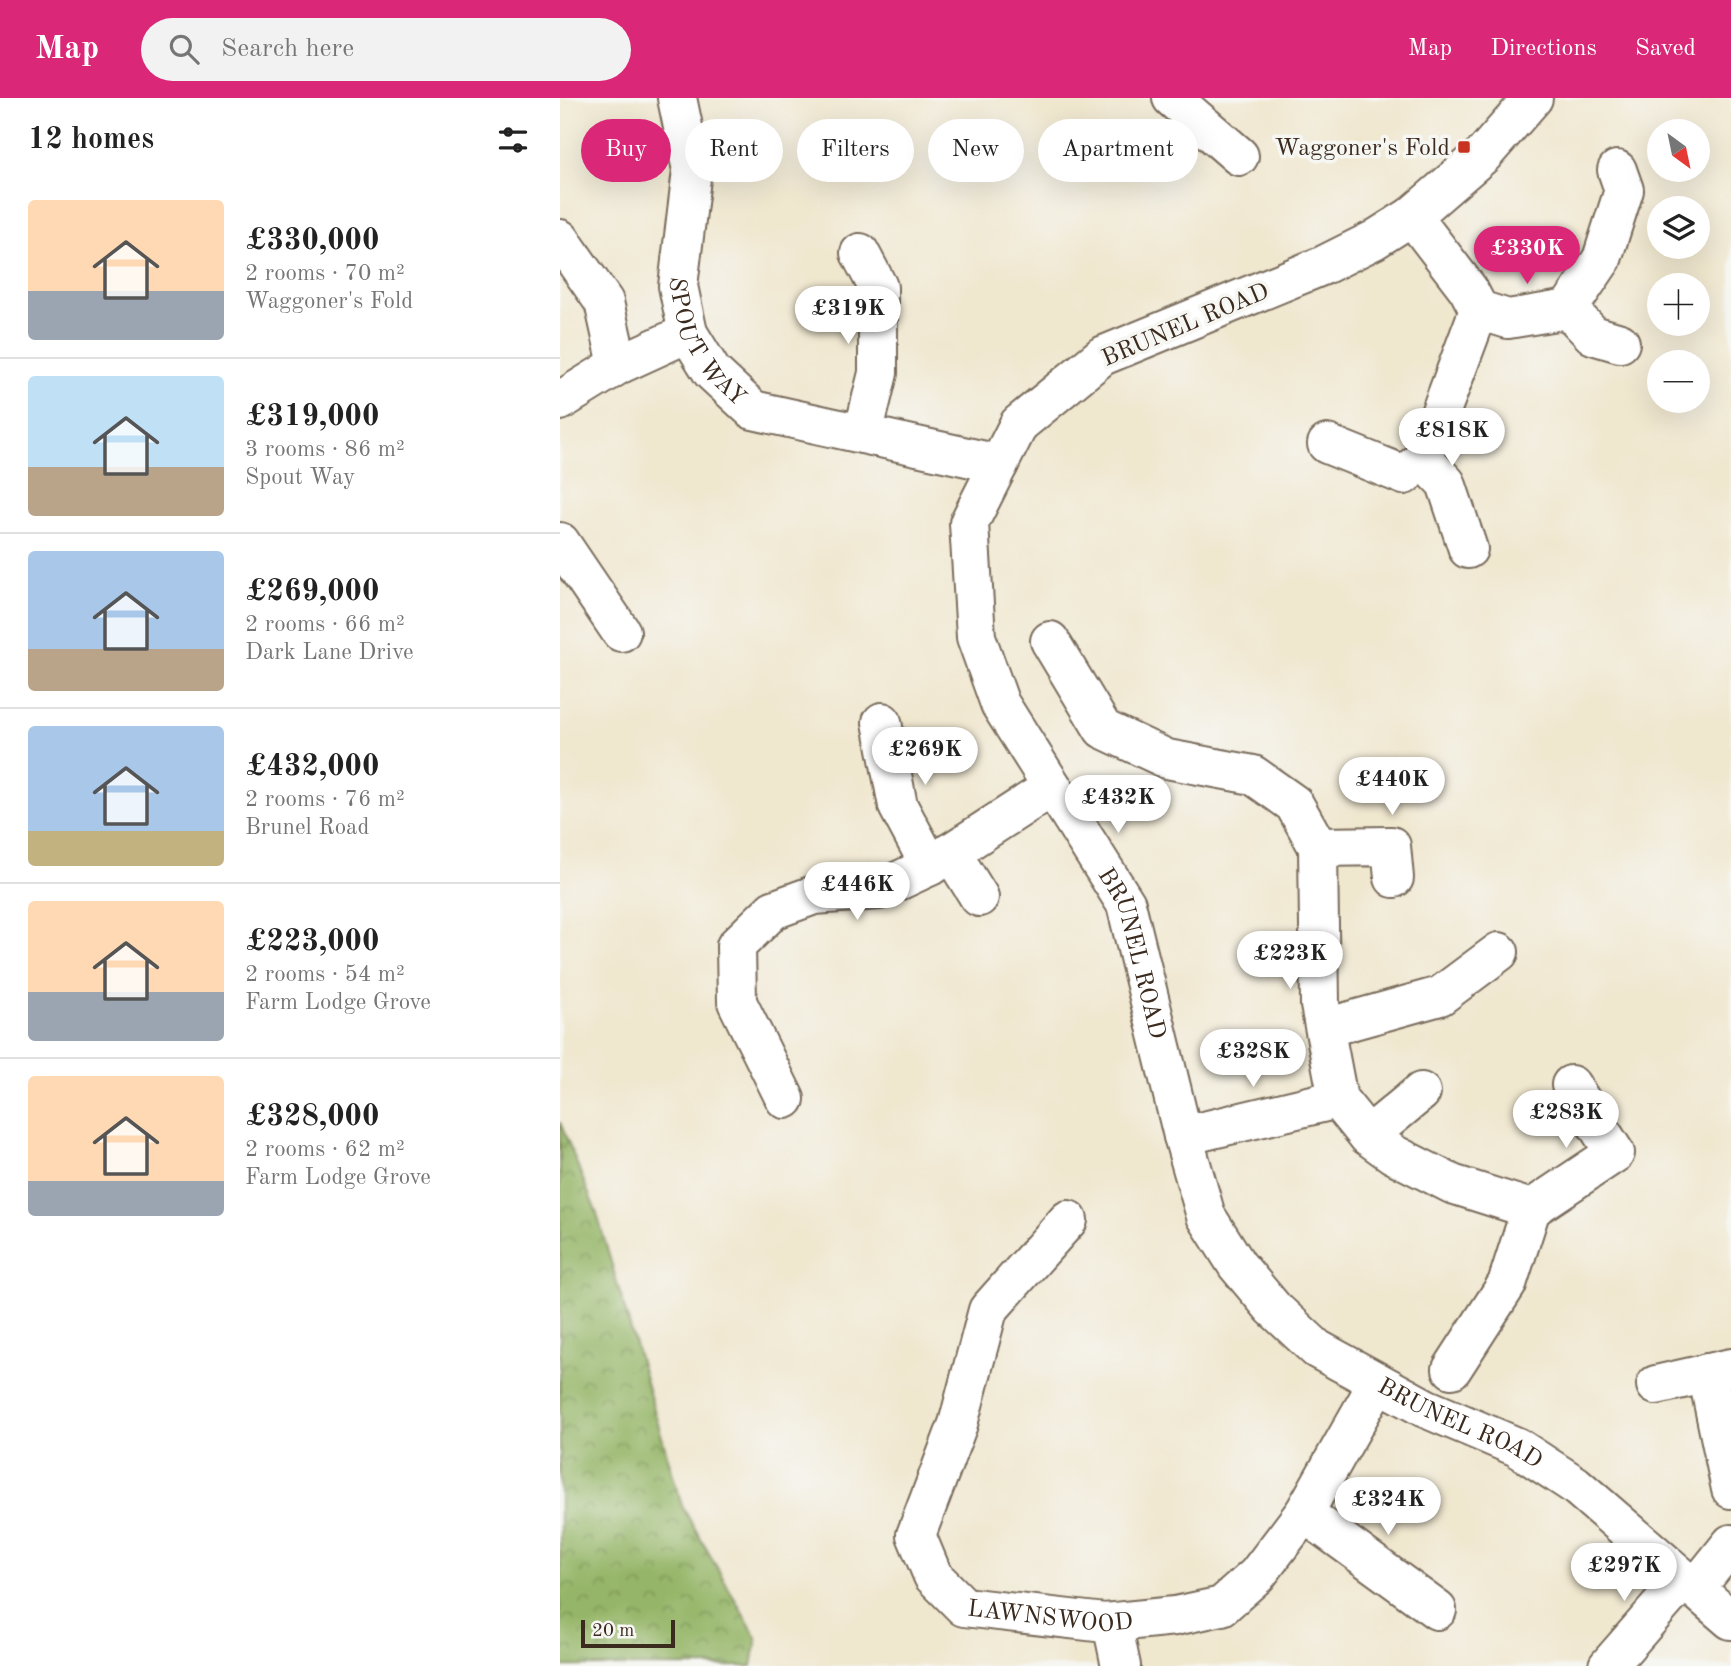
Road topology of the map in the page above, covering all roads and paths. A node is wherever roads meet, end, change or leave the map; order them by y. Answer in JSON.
{"nodes":[{"id":1,"x":1172,"y":98,"type":"edge"},
{"id":2,"x":1533,"y":98,"type":"edge"},
{"id":3,"x":683,"y":100,"type":"edge"},
{"id":4,"x":1239,"y":156,"type":"dead end"},
{"id":5,"x":1617,"y":170,"type":"dead end"},
{"id":6,"x":1412,"y":216,"type":"junction"},
{"id":7,"x":560,"y":239,"type":"edge"},
{"id":8,"x":860,"y":253,"type":"dead end"},
{"id":9,"x":1568,"y":309,"type":"junction"},
{"id":10,"x":1479,"y":310,"type":"junction"},
{"id":11,"x":688,"y":332,"type":"junction"},
{"id":12,"x":1620,"y":343,"type":"dead end"},
{"id":13,"x":618,"y":365,"type":"junction"},
{"id":14,"x":560,"y":401,"type":"edge"},
{"id":15,"x":863,"y":434,"type":"junction"},
{"id":16,"x":1327,"y":444,"type":"dead end"},
{"id":17,"x":1423,"y":459,"type":"junction"},
{"id":18,"x":999,"y":464,"type":"junction"},
{"id":19,"x":560,"y":542,"type":"edge"},
{"id":20,"x":1468,"y":549,"type":"dead end"},
{"id":21,"x":621,"y":632,"type":"dead end"},
{"id":22,"x":1050,"y":641,"type":"dead end"},
{"id":23,"x":882,"y":722,"type":"dead end"},
{"id":24,"x":1052,"y":787,"type":"junction"},
{"id":25,"x":1318,"y":847,"type":"junction"},
{"id":26,"x":941,"y":859,"type":"junction"},
{"id":27,"x":1394,"y":878,"type":"dead end"},
{"id":28,"x":979,"y":897,"type":"dead end"},
{"id":29,"x":1499,"y":952,"type":"dead end"},
{"id":30,"x":1325,"y":1028,"type":"junction"},
{"id":31,"x":1571,"y":1085,"type":"dead end"},
{"id":32,"x":1421,"y":1092,"type":"dead end"},
{"id":33,"x":1338,"y":1099,"type":"junction"},
{"id":34,"x":785,"y":1100,"type":"dead end"},
{"id":35,"x":1183,"y":1136,"type":"junction"},
{"id":36,"x":1368,"y":1136,"type":"junction"},
{"id":37,"x":1531,"y":1209,"type":"junction"},
{"id":38,"x":1068,"y":1220,"type":"dead end"},
{"id":39,"x":1452,"y":1368,"type":"dead end"},
{"id":40,"x":1719,"y":1370,"type":"edge"},
{"id":41,"x":1377,"y":1384,"type":"junction"},
{"id":42,"x":1656,"y":1385,"type":"dead end"},
{"id":43,"x":1731,"y":1489,"type":"edge"},
{"id":44,"x":1304,"y":1513,"type":"junction"},
{"id":45,"x":1731,"y":1544,"type":"edge"},
{"id":46,"x":1690,"y":1584,"type":"junction"},
{"id":47,"x":1437,"y":1610,"type":"dead end"},
{"id":48,"x":1731,"y":1620,"type":"edge"},
{"id":49,"x":1112,"y":1623,"type":"junction"},
{"id":50,"x":1121,"y":1666,"type":"edge"},
{"id":51,"x":1608,"y":1666,"type":"edge"}],
"edges":[{"from":1,"to":4,"type":"street"},
{"from":2,"to":6,"type":"street","name":"BRUNEL ROAD"},
{"from":3,"to":11,"type":"street","name":"SPOUT WAY"},
{"from":5,"to":9,"type":"street"},
{"from":6,"to":10,"type":"street"},
{"from":6,"to":18,"type":"street","name":"BRUNEL ROAD"},
{"from":7,"to":13,"type":"street"},
{"from":8,"to":15,"type":"street"},
{"from":9,"to":10,"type":"street"},
{"from":9,"to":12,"type":"street"},
{"from":10,"to":17,"type":"street"},
{"from":11,"to":13,"type":"street"},
{"from":11,"to":15,"type":"street","name":"SPOUT WAY"},
{"from":13,"to":14,"type":"street"},
{"from":15,"to":18,"type":"street","name":"SPOUT WAY"},
{"from":16,"to":17,"type":"street"},
{"from":17,"to":20,"type":"street"},
{"from":18,"to":24,"type":"street","name":"BRUNEL ROAD"},
{"from":19,"to":21,"type":"street"},
{"from":22,"to":25,"type":"street"},
{"from":23,"to":26,"type":"street"},
{"from":24,"to":26,"type":"street"},
{"from":24,"to":35,"type":"street","name":"BRUNEL ROAD"},
{"from":25,"to":27,"type":"street"},
{"from":25,"to":30,"type":"street"},
{"from":26,"to":28,"type":"street"},
{"from":26,"to":34,"type":"street"},
{"from":29,"to":30,"type":"street"},
{"from":30,"to":33,"type":"street"},
{"from":31,"to":37,"type":"street"},
{"from":32,"to":36,"type":"street"},
{"from":33,"to":35,"type":"street"},
{"from":33,"to":36,"type":"street"},
{"from":35,"to":41,"type":"street","name":"BRUNEL ROAD"},
{"from":36,"to":37,"type":"street"},
{"from":37,"to":39,"type":"street"},
{"from":38,"to":49,"type":"street","name":"LAWNSWOOD"},
{"from":40,"to":42,"type":"street"},
{"from":40,"to":43,"type":"street"},
{"from":41,"to":44,"type":"street","name":"LAWNSWOOD"},
{"from":41,"to":46,"type":"street","name":"BRUNEL ROAD"},
{"from":44,"to":47,"type":"street"},
{"from":44,"to":49,"type":"street","name":"LAWNSWOOD"},
{"from":45,"to":46,"type":"street"},
{"from":46,"to":48,"type":"street","name":"BRUNEL ROAD"},
{"from":46,"to":51,"type":"street"},
{"from":49,"to":50,"type":"street"}]}
